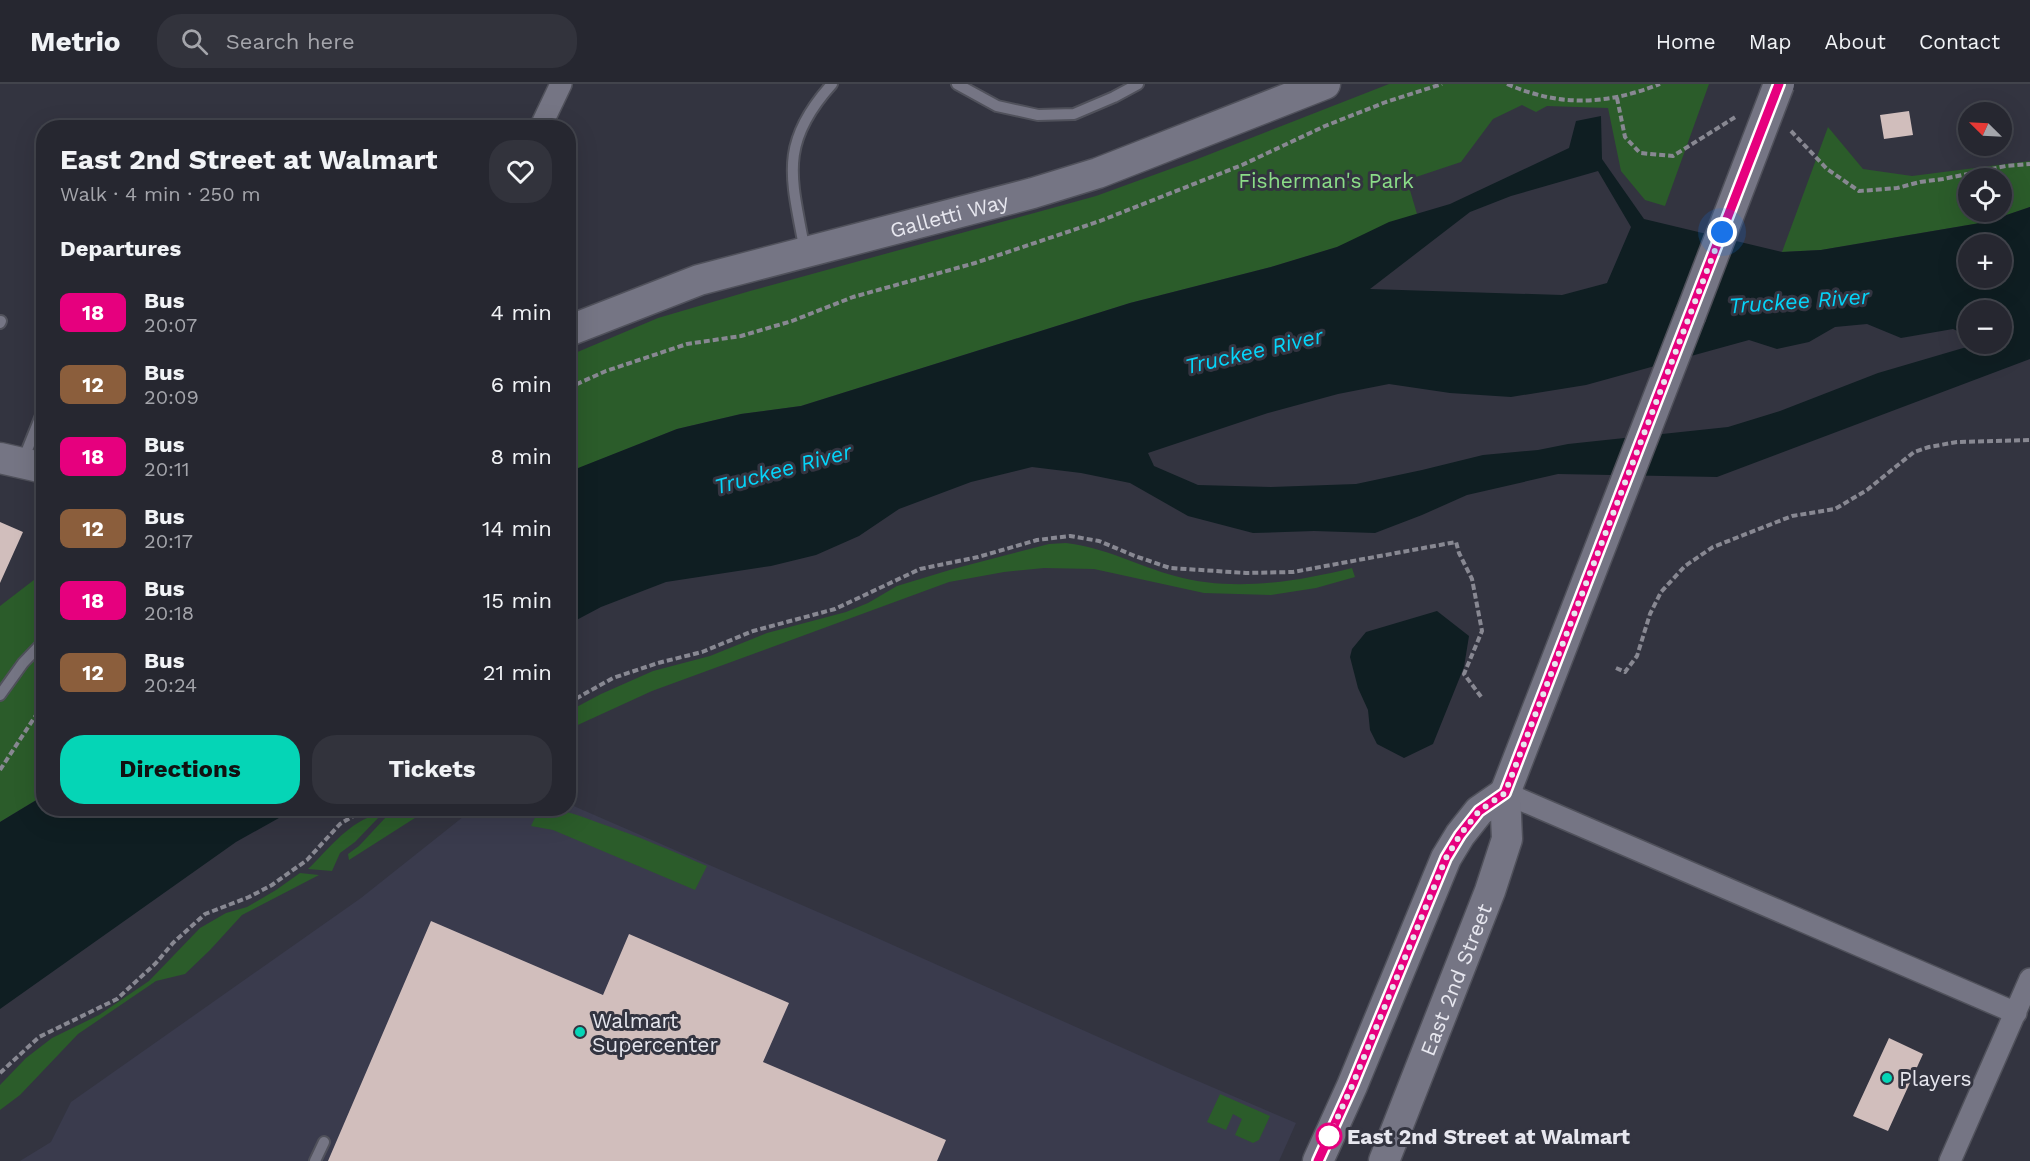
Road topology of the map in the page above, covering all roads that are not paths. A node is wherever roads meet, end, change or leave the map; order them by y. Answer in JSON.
{"nodes":[{"id":1,"x":561,"y":84,"type":"edge"},
{"id":2,"x":832,"y":84,"type":"edge"},
{"id":3,"x":957,"y":84,"type":"edge"},
{"id":4,"x":1138,"y":84,"type":"edge"},
{"id":5,"x":1326,"y":84,"type":"edge"},
{"id":6,"x":1779,"y":84,"type":"edge"},
{"id":7,"x":1294,"y":90,"type":"edge"},
{"id":8,"x":544,"y":120,"type":"edge"},
{"id":9,"x":805,"y":252,"type":"junction"},
{"id":10,"x":576,"y":328,"type":"edge"},
{"id":11,"x":36,"y":428,"type":"edge"},
{"id":12,"x":22,"y":463,"type":"edge"},
{"id":13,"x":36,"y":649,"type":"edge"},
{"id":14,"x":0,"y":695,"type":"edge"},
{"id":15,"x":1505,"y":793,"type":"junction"},
{"id":16,"x":2030,"y":979,"type":"edge"},
{"id":17,"x":2016,"y":1013,"type":"junction"},
{"id":18,"x":324,"y":1142,"type":"dead end"},
{"id":19,"x":315,"y":1161,"type":"edge"},
{"id":20,"x":1318,"y":1161,"type":"edge"},
{"id":21,"x":1384,"y":1161,"type":"edge"},
{"id":22,"x":1950,"y":1161,"type":"edge"}],
"edges":[{"from":1,"to":8,"type":"street"},
{"from":2,"to":9,"type":"lane"},
{"from":3,"to":4,"type":"lane"},
{"from":5,"to":7,"type":"main road","name":"Galletti Way"},
{"from":6,"to":15,"type":"main road","name":"East 2nd Street","bridge":true},
{"from":7,"to":9,"type":"main road","name":"Galletti Way"},
{"from":9,"to":10,"type":"main road","name":"Galletti Way"},
{"from":11,"to":12,"type":"lane"},
{"from":13,"to":14,"type":"lane"},
{"from":15,"to":17,"type":"street"},
{"from":15,"to":20,"type":"main road"},
{"from":15,"to":21,"type":"main road","name":"East 2nd Street"},
{"from":16,"to":17,"type":"street"},
{"from":17,"to":22,"type":"street"},
{"from":18,"to":19,"type":"lane"}]}
